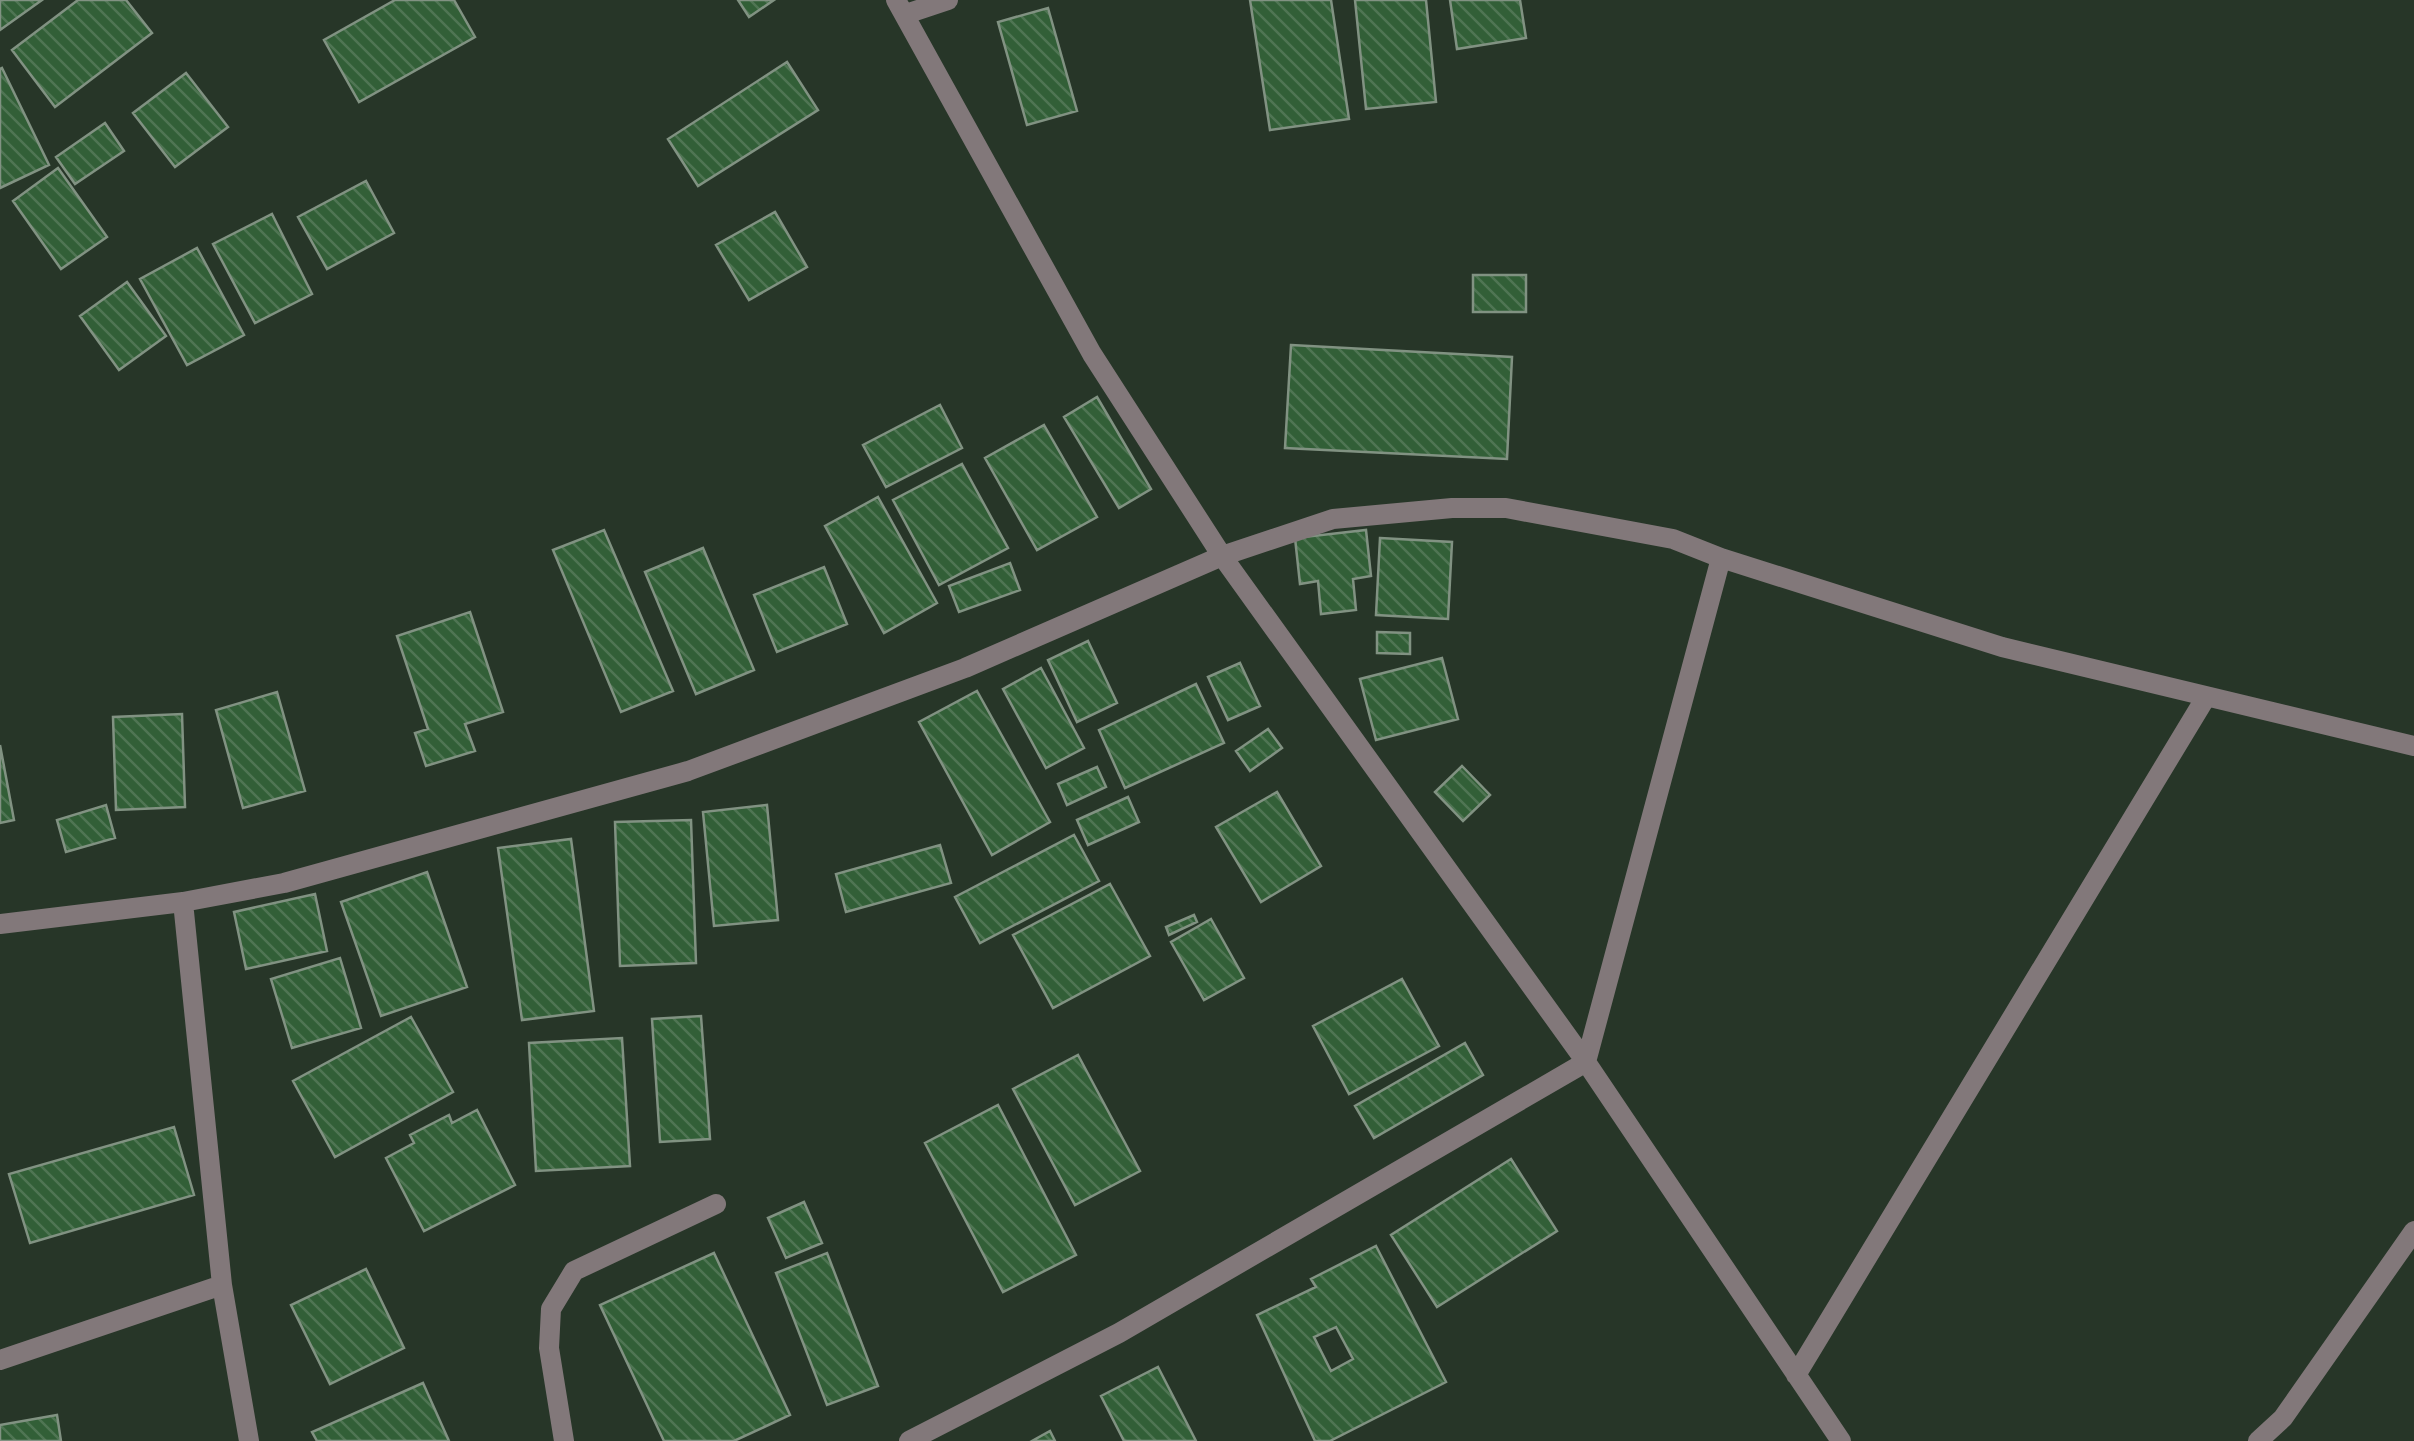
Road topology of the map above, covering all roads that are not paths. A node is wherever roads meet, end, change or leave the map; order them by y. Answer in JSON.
{"nodes":[{"id":1,"x":948,"y":0,"type":"edge"},
{"id":2,"x":901,"y":7,"type":"edge"},
{"id":3,"x":1222,"y":556,"type":"junction"},
{"id":4,"x":1721,"y":558,"type":"junction"},
{"id":5,"x":2206,"y":697,"type":"junction"},
{"id":6,"x":2414,"y":746,"type":"edge"},
{"id":7,"x":183,"y":902,"type":"junction"},
{"id":8,"x":0,"y":924,"type":"edge"},
{"id":9,"x":1586,"y":1062,"type":"junction"},
{"id":10,"x":716,"y":1204,"type":"dead end"},
{"id":11,"x":2414,"y":1231,"type":"edge"},
{"id":12,"x":222,"y":1285,"type":"junction"},
{"id":13,"x":0,"y":1360,"type":"edge"},
{"id":14,"x":1796,"y":1375,"type":"junction"},
{"id":15,"x":250,"y":1441,"type":"edge"},
{"id":16,"x":564,"y":1441,"type":"edge"},
{"id":17,"x":909,"y":1441,"type":"edge"},
{"id":18,"x":1840,"y":1441,"type":"edge"},
{"id":19,"x":2258,"y":1441,"type":"edge"}],
"edges":[{"from":1,"to":2,"type":"street"},
{"from":2,"to":3,"type":"street"},
{"from":3,"to":4,"type":"street"},
{"from":3,"to":7,"type":"street"},
{"from":3,"to":9,"type":"street"},
{"from":4,"to":5,"type":"street"},
{"from":4,"to":9,"type":"street"},
{"from":5,"to":6,"type":"street"},
{"from":5,"to":14,"type":"street"},
{"from":7,"to":8,"type":"street"},
{"from":7,"to":12,"type":"street"},
{"from":9,"to":14,"type":"street"},
{"from":9,"to":17,"type":"street"},
{"from":10,"to":16,"type":"street"},
{"from":11,"to":19,"type":"street"},
{"from":12,"to":13,"type":"street"},
{"from":12,"to":15,"type":"street"},
{"from":14,"to":18,"type":"street"}]}
